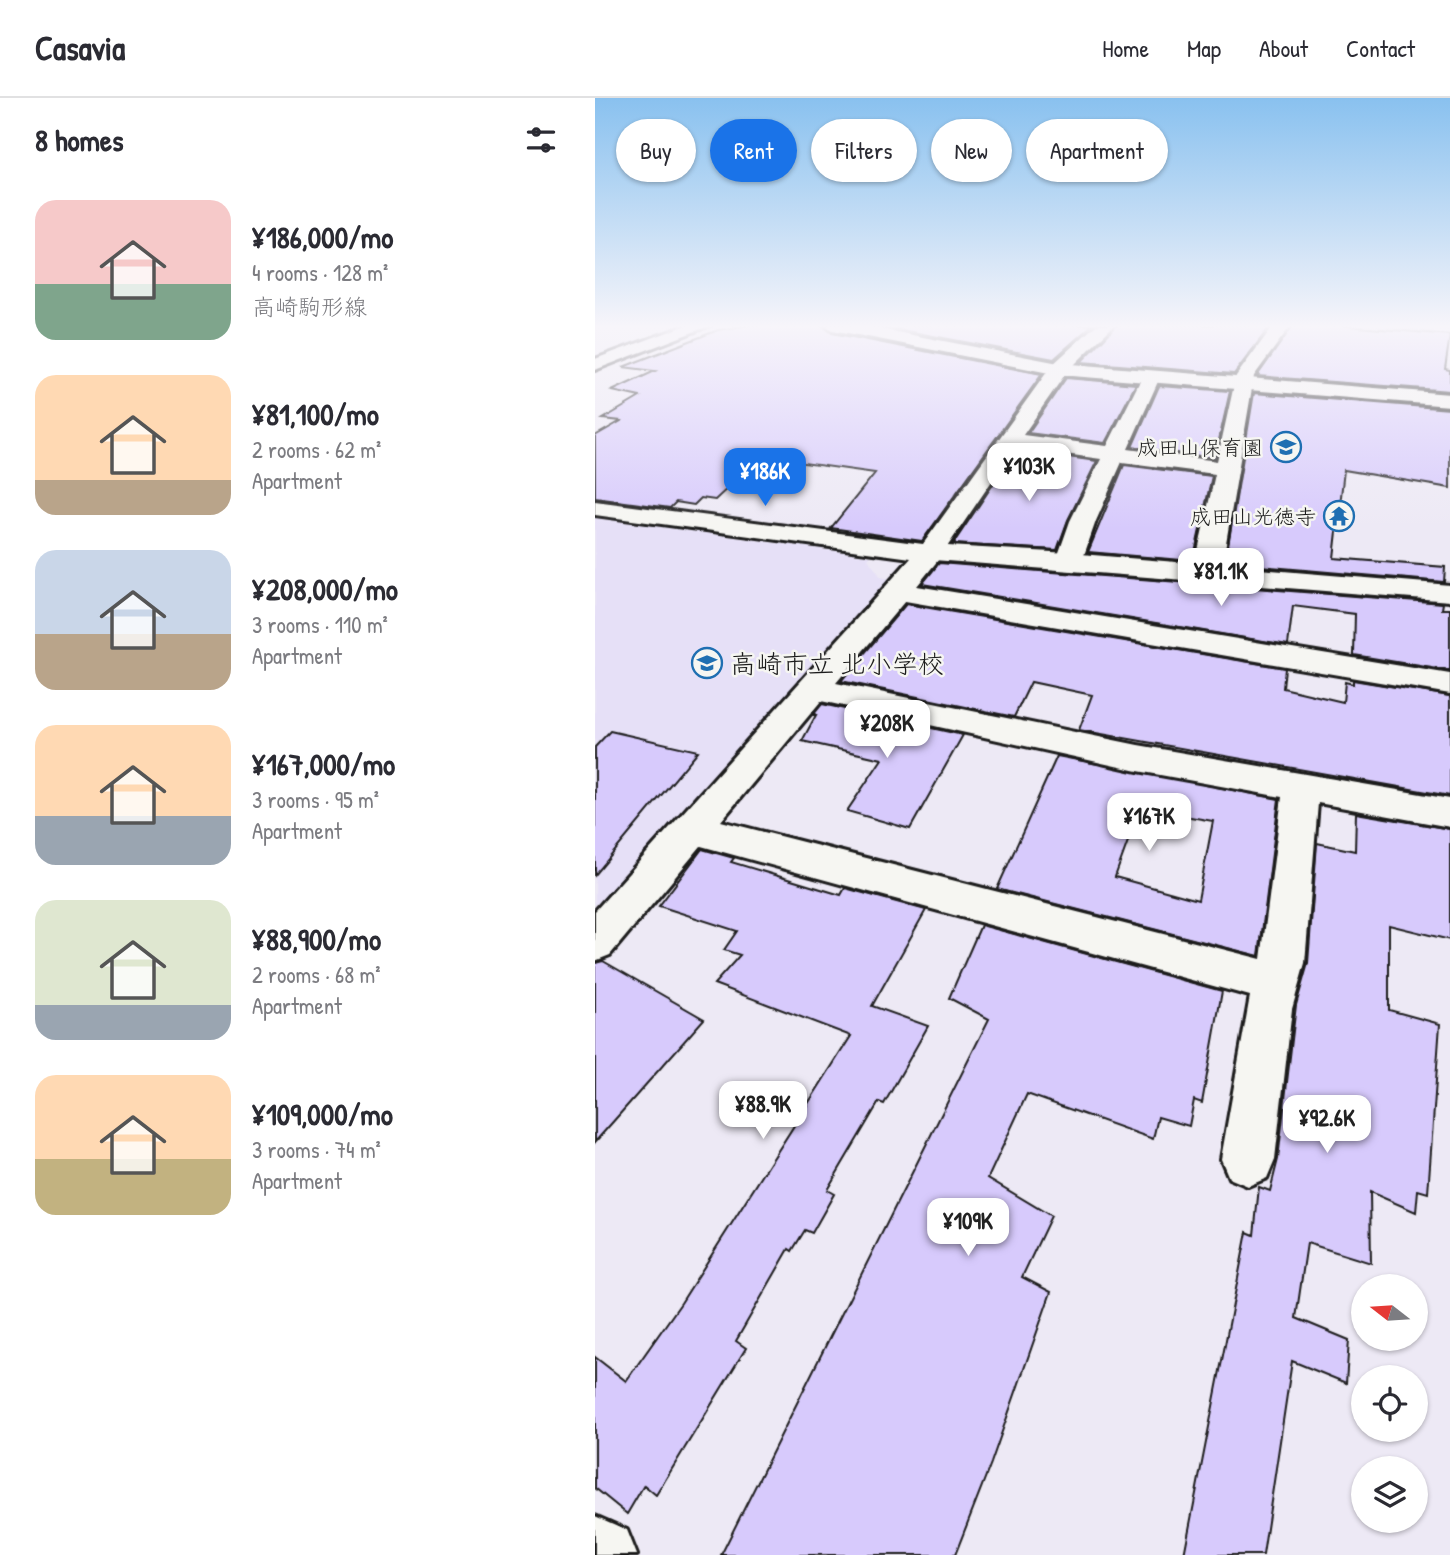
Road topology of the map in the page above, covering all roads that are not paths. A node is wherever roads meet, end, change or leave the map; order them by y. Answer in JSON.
{"nodes":[{"id":1,"x":1042,"y":393,"type":"edge"},
{"id":2,"x":1144,"y":393,"type":"edge"},
{"id":3,"x":1241,"y":393,"type":"edge"},
{"id":4,"x":1359,"y":393,"type":"edge"},
{"id":5,"x":1450,"y":400,"type":"edge"},
{"id":6,"x":1009,"y":440,"type":"junction"},
{"id":7,"x":1115,"y":454,"type":"junction"},
{"id":8,"x":1227,"y":469,"type":"junction"},
{"id":9,"x":595,"y":508,"type":"edge"},
{"id":10,"x":930,"y":553,"type":"junction"},
{"id":11,"x":1069,"y":561,"type":"junction"},
{"id":12,"x":1207,"y":573,"type":"junction"},
{"id":13,"x":898,"y":591,"type":"junction"},
{"id":14,"x":1450,"y":593,"type":"edge"},
{"id":15,"x":1450,"y":684,"type":"edge"},
{"id":16,"x":812,"y":689,"type":"junction"},
{"id":17,"x":1301,"y":789,"type":"junction"},
{"id":18,"x":1450,"y":813,"type":"edge"},
{"id":19,"x":693,"y":829,"type":"junction"},
{"id":20,"x":595,"y":942,"type":"edge"},
{"id":21,"x":1277,"y":983,"type":"junction"},
{"id":22,"x":1248,"y":1159,"type":"dead end"},
{"id":23,"x":595,"y":1551,"type":"edge"},
{"id":24,"x":601,"y":1555,"type":"edge"}],
"edges":[{"from":1,"to":6,"type":"street"},
{"from":2,"to":7,"type":"street"},
{"from":3,"to":8,"type":"street"},
{"from":4,"to":5,"type":"street"},
{"from":6,"to":7,"type":"street"},
{"from":6,"to":10,"type":"street"},
{"from":7,"to":8,"type":"street"},
{"from":7,"to":11,"type":"street"},
{"from":8,"to":12,"type":"street"},
{"from":9,"to":10,"type":"street"},
{"from":10,"to":11,"type":"street"},
{"from":10,"to":13,"type":"street"},
{"from":11,"to":12,"type":"street"},
{"from":12,"to":14,"type":"street"},
{"from":13,"to":15,"type":"street"},
{"from":13,"to":16,"type":"street"},
{"from":16,"to":17,"type":"street"},
{"from":16,"to":19,"type":"street"},
{"from":17,"to":18,"type":"street"},
{"from":17,"to":21,"type":"street"},
{"from":19,"to":20,"type":"street"},
{"from":19,"to":21,"type":"street"},
{"from":21,"to":22,"type":"street"},
{"from":23,"to":24,"type":"street"}]}
